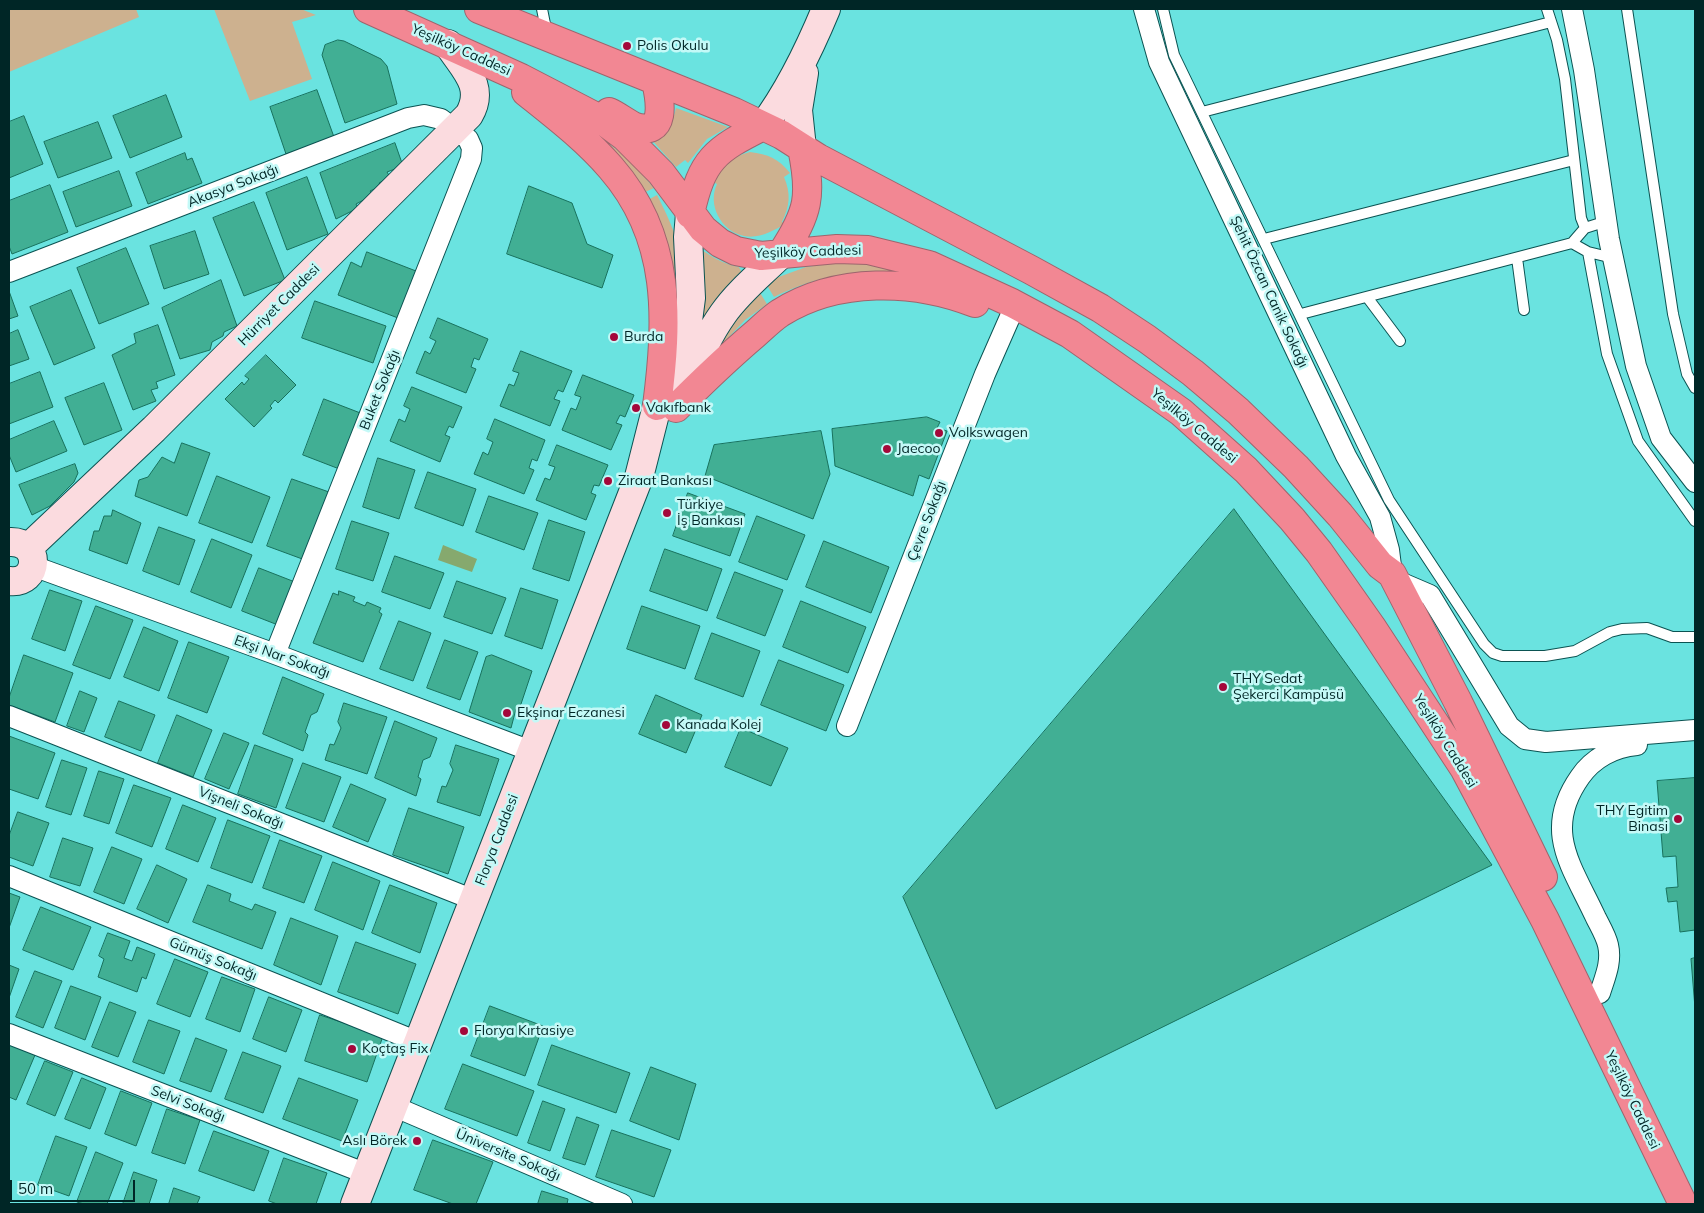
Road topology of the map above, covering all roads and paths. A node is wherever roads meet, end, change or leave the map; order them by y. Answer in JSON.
{"nodes":[{"id":1,"x":368,"y":9,"type":"edge"},
{"id":2,"x":479,"y":9,"type":"edge"},
{"id":3,"x":542,"y":9,"type":"edge"},
{"id":4,"x":826,"y":9,"type":"edge"},
{"id":5,"x":1144,"y":9,"type":"edge"},
{"id":6,"x":1163,"y":9,"type":"edge"},
{"id":7,"x":1547,"y":9,"type":"edge"},
{"id":8,"x":1572,"y":9,"type":"edge"},
{"id":9,"x":1627,"y":9,"type":"edge"},
{"id":10,"x":1551,"y":22,"type":"junction"},
{"id":11,"x":548,"y":38,"type":"junction"},
{"id":12,"x":448,"y":44,"type":"junction"},
{"id":13,"x":803,"y":62,"type":"junction"},
{"id":14,"x":492,"y":65,"type":"junction"},
{"id":15,"x":656,"y":81,"type":"junction"},
{"id":16,"x":573,"y":104,"type":"junction"},
{"id":17,"x":1202,"y":112,"type":"junction"},
{"id":18,"x":763,"y":126,"type":"junction"},
{"id":19,"x":456,"y":130,"type":"junction"},
{"id":20,"x":802,"y":148,"type":"junction"},
{"id":21,"x":1574,"y":160,"type":"junction"},
{"id":22,"x":690,"y":214,"type":"junction"},
{"id":23,"x":1606,"y":220,"type":"junction"},
{"id":24,"x":1585,"y":228,"type":"junction"},
{"id":25,"x":1264,"y":239,"type":"junction"},
{"id":26,"x":1572,"y":244,"type":"junction"},
{"id":27,"x":1588,"y":252,"type":"junction"},
{"id":28,"x":782,"y":253,"type":"junction"},
{"id":29,"x":1517,"y":258,"type":"junction"},
{"id":30,"x":1613,"y":258,"type":"junction"},
{"id":31,"x":9,"y":272,"type":"edge"},
{"id":32,"x":1367,"y":297,"type":"junction"},
{"id":33,"x":1524,"y":310,"type":"dead end"},
{"id":34,"x":1301,"y":314,"type":"junction"},
{"id":35,"x":1010,"y":317,"type":"junction"},
{"id":36,"x":1070,"y":334,"type":"junction"},
{"id":37,"x":1400,"y":341,"type":"dead end"},
{"id":38,"x":1695,"y":388,"type":"edge"},
{"id":39,"x":666,"y":407,"type":"junction"},
{"id":40,"x":1695,"y":482,"type":"edge"},
{"id":41,"x":1695,"y":520,"type":"edge"},
{"id":42,"x":15,"y":562,"type":"edge"},
{"id":43,"x":1393,"y":577,"type":"junction"},
{"id":44,"x":1695,"y":638,"type":"edge"},
{"id":45,"x":275,"y":654,"type":"junction"},
{"id":46,"x":9,"y":716,"type":"edge"},
{"id":47,"x":847,"y":726,"type":"dead end"},
{"id":48,"x":1695,"y":730,"type":"edge"},
{"id":49,"x":1695,"y":741,"type":"edge"},
{"id":50,"x":531,"y":751,"type":"junction"},
{"id":51,"x":9,"y":876,"type":"edge"},
{"id":52,"x":474,"y":900,"type":"junction"},
{"id":53,"x":1600,"y":993,"type":"junction"},
{"id":54,"x":9,"y":1034,"type":"edge"},
{"id":55,"x":418,"y":1042,"type":"junction"},
{"id":56,"x":394,"y":1106,"type":"junction"},
{"id":57,"x":367,"y":1174,"type":"junction"},
{"id":58,"x":1695,"y":1187,"type":"edge"},
{"id":59,"x":355,"y":1204,"type":"edge"},
{"id":60,"x":622,"y":1204,"type":"edge"},
{"id":61,"x":1683,"y":1204,"type":"edge"}],
"edges":[{"from":1,"to":12,"type":"highway","name":"Yeşilköy Caddesi"},
{"from":2,"to":11,"type":"highway","name":"Yeşilköy Caddesi"},
{"from":3,"to":11,"type":"lane"},
{"from":4,"to":13,"type":"main road"},
{"from":5,"to":43,"type":"street","name":"Şehit Özcan Canik Sokağı"},
{"from":6,"to":17,"type":"lane"},
{"from":7,"to":10,"type":"lane"},
{"from":8,"to":23,"type":"street"},
{"from":9,"to":38,"type":"lane"},
{"from":10,"to":17,"type":"lane"},
{"from":10,"to":21,"type":"lane"},
{"from":11,"to":15,"type":"highway","name":"Yeşilköy Caddesi"},
{"from":12,"to":14,"type":"highway","name":"Yeşilköy Caddesi"},
{"from":12,"to":19,"type":"main road","name":"Hürriyet Caddesi"},
{"from":13,"to":18,"type":"main road"},
{"from":13,"to":20,"type":"main road"},
{"from":14,"to":16,"type":"highway","name":"Yeşilköy Caddesi"},
{"from":14,"to":39,"type":"highway"},
{"from":15,"to":16,"type":"highway"},
{"from":15,"to":18,"type":"highway","name":"Yeşilköy Caddesi"},
{"from":16,"to":22,"type":"highway","name":"Yeşilköy Caddesi"},
{"from":17,"to":25,"type":"lane"},
{"from":18,"to":20,"type":"highway","name":"Yeşilköy Caddesi"},
{"from":18,"to":22,"type":"highway"},
{"from":19,"to":31,"type":"street","name":"Akasya Sokağı"},
{"from":19,"to":42,"type":"main road","name":"Hürriyet Caddesi"},
{"from":19,"to":45,"type":"street","name":"Buket Sokağı"},
{"from":20,"to":28,"type":"highway"},
{"from":20,"to":43,"type":"highway","name":"Yeşilköy Caddesi"},
{"from":21,"to":24,"type":"lane"},
{"from":21,"to":25,"type":"lane"},
{"from":22,"to":28,"type":"highway","name":"Yeşilköy Caddesi"},
{"from":22,"to":39,"type":"main road","name":"Florya Caddesi"},
{"from":23,"to":24,"type":"lane"},
{"from":23,"to":30,"type":"street"},
{"from":24,"to":26,"type":"lane"},
{"from":25,"to":34,"type":"lane"},
{"from":26,"to":27,"type":"lane"},
{"from":26,"to":29,"type":"lane"},
{"from":27,"to":30,"type":"lane"},
{"from":27,"to":41,"type":"lane"},
{"from":28,"to":36,"type":"highway","name":"Yeşilköy Caddesi"},
{"from":28,"to":39,"type":"main road","name":"Florya Caddesi"},
{"from":29,"to":32,"type":"lane"},
{"from":29,"to":33,"type":"lane"},
{"from":30,"to":40,"type":"street"},
{"from":32,"to":34,"type":"lane"},
{"from":32,"to":37,"type":"lane"},
{"from":34,"to":44,"type":"lane"},
{"from":35,"to":36,"type":"highway"},
{"from":35,"to":39,"type":"highway"},
{"from":35,"to":47,"type":"street","name":"Çevre Sokağı"},
{"from":36,"to":61,"type":"highway","name":"Yeşilköy Caddesi"},
{"from":39,"to":50,"type":"main road","name":"Florya Caddesi"},
{"from":42,"to":45,"type":"street","name":"Ekşi Nar Sokağı"},
{"from":43,"to":48,"type":"street"},
{"from":43,"to":53,"type":"highway","name":"Yeşilköy Caddesi"},
{"from":45,"to":50,"type":"street","name":"Ekşi Nar Sokağı"},
{"from":46,"to":52,"type":"street","name":"Vişneli Sokağı"},
{"from":49,"to":53,"type":"street"},
{"from":50,"to":52,"type":"main road","name":"Florya Caddesi"},
{"from":51,"to":55,"type":"street","name":"Gümüş Sokağı"},
{"from":52,"to":55,"type":"main road","name":"Florya Caddesi"},
{"from":53,"to":58,"type":"highway","name":"Yeşilköy Caddesi"},
{"from":54,"to":57,"type":"street","name":"Selvi Sokağı"},
{"from":55,"to":56,"type":"main road","name":"Florya Caddesi"},
{"from":56,"to":57,"type":"main road","name":"Florya Caddesi"},
{"from":56,"to":60,"type":"street","name":"Üniversite Sokağı"},
{"from":57,"to":59,"type":"main road","name":"Florya Caddesi"}]}
